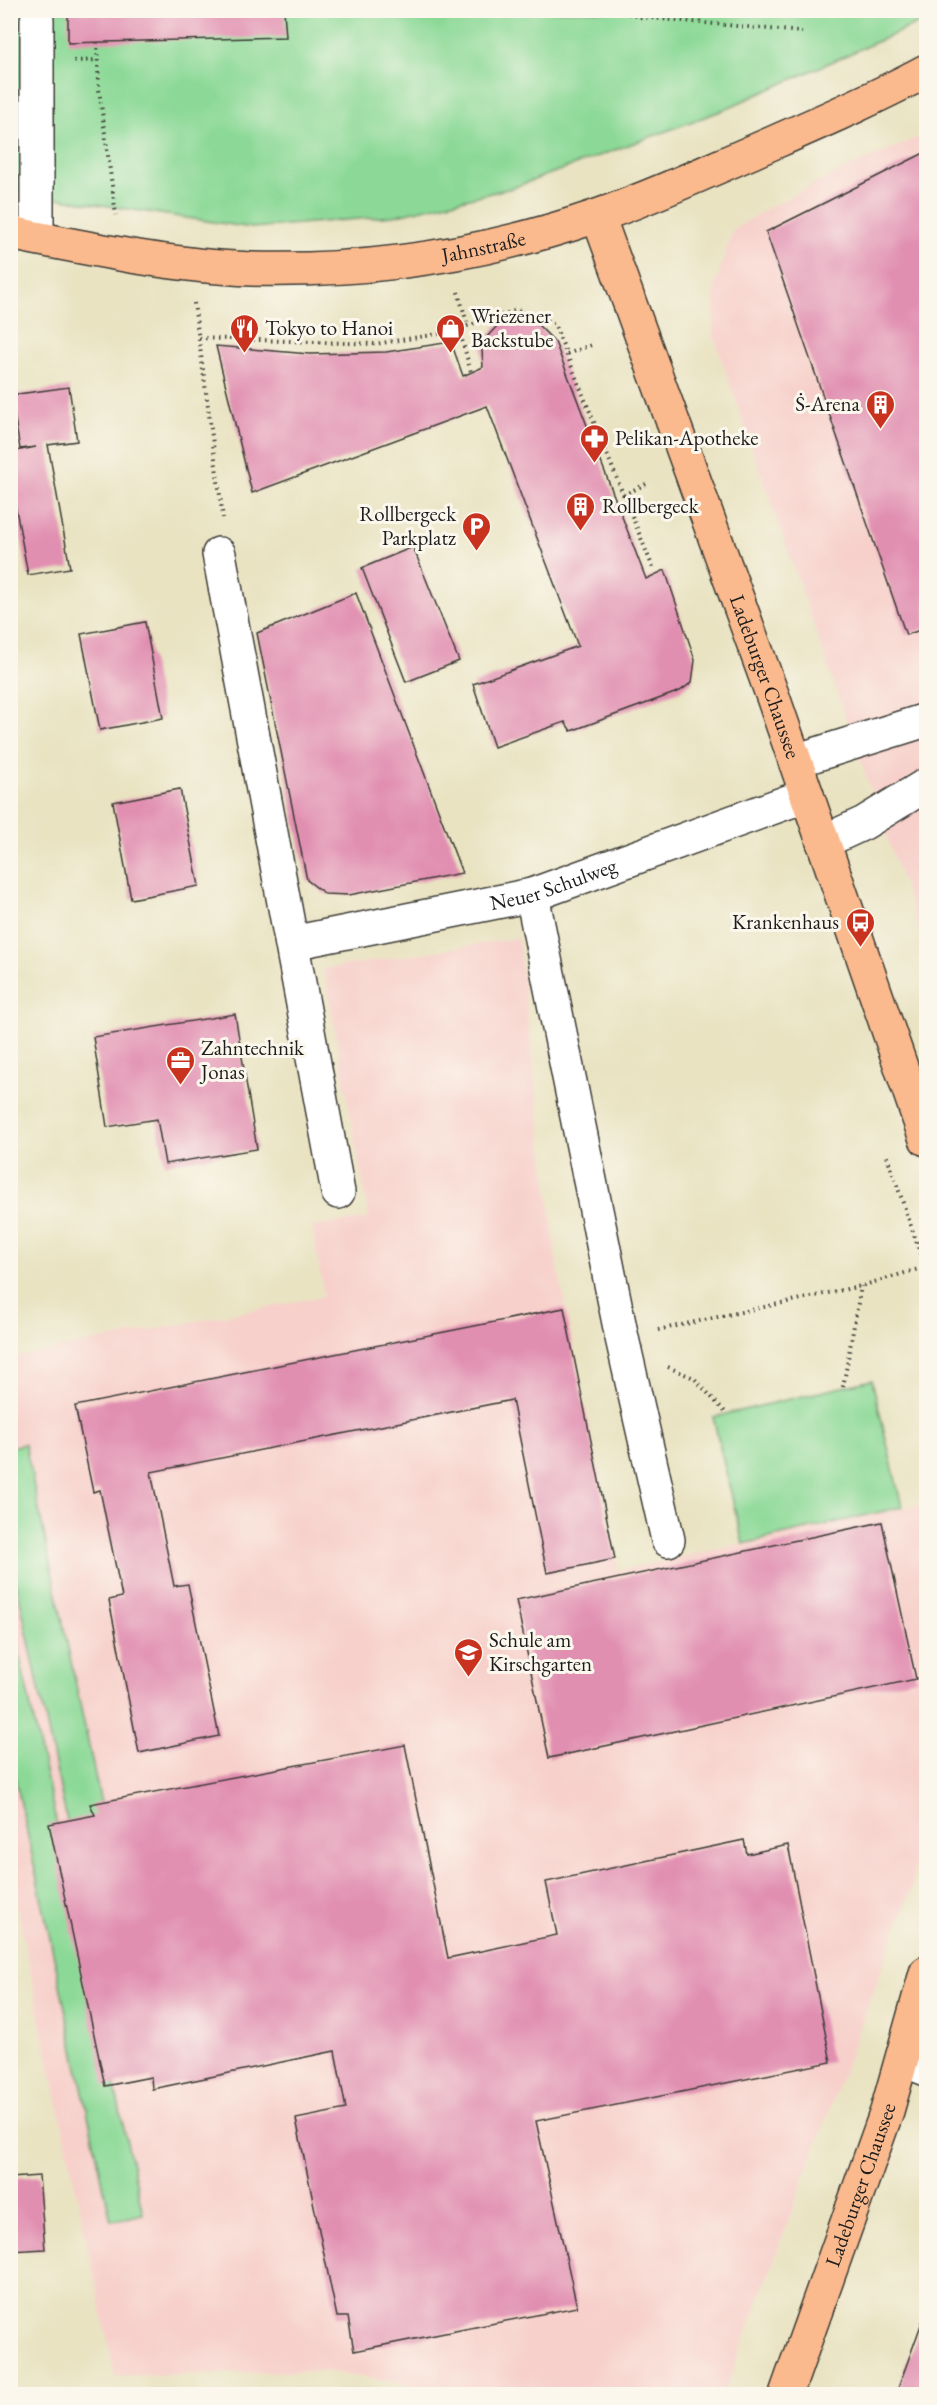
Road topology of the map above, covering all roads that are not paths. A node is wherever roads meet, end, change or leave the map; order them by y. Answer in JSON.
{"nodes":[{"id":1,"x":38,"y":20,"type":"dead end"},
{"id":2,"x":927,"y":71,"type":"edge"},
{"id":3,"x":598,"y":216,"type":"junction"},
{"id":4,"x":24,"y":236,"type":"edge"},
{"id":5,"x":219,"y":554,"type":"road end"},
{"id":6,"x":927,"y":720,"type":"edge"},
{"id":7,"x":795,"y":761,"type":"junction"},
{"id":8,"x":927,"y":785,"type":"edge"},
{"id":9,"x":807,"y":795,"type":"junction"},
{"id":10,"x":823,"y":842,"type":"junction"},
{"id":11,"x":532,"y":895,"type":"junction"},
{"id":12,"x":292,"y":943,"type":"junction"},
{"id":13,"x":927,"y":1139,"type":"edge"},
{"id":14,"x":338,"y":1192,"type":"dead end"},
{"id":15,"x":668,"y":1540,"type":"dead end"},
{"id":16,"x":927,"y":1973,"type":"edge"},
{"id":17,"x":915,"y":2065,"type":"edge"},
{"id":18,"x":786,"y":2394,"type":"edge"}],
"edges":[{"from":1,"to":4,"type":"street"},
{"from":2,"to":3,"type":"main road","name":"Jahnstraße"},
{"from":3,"to":4,"type":"main road","name":"Jahnstraße"},
{"from":3,"to":7,"type":"main road","name":"Ladeburger Chaussee"},
{"from":5,"to":12,"type":"street"},
{"from":6,"to":7,"type":"street"},
{"from":7,"to":9,"type":"main road","name":"Ladeburger Chaussee"},
{"from":8,"to":10,"type":"street"},
{"from":9,"to":10,"type":"main road","name":"Ladeburger Chaussee"},
{"from":9,"to":11,"type":"street","name":"Neuer Schulweg"},
{"from":10,"to":13,"type":"main road","name":"Ladeburger Chaussee"},
{"from":11,"to":12,"type":"street","name":"Neuer Schulweg"},
{"from":11,"to":15,"type":"street"},
{"from":12,"to":14,"type":"street"},
{"from":16,"to":17,"type":"main road","name":"Ladeburger Chaussee"},
{"from":17,"to":18,"type":"main road","name":"Ladeburger Chaussee"}]}
